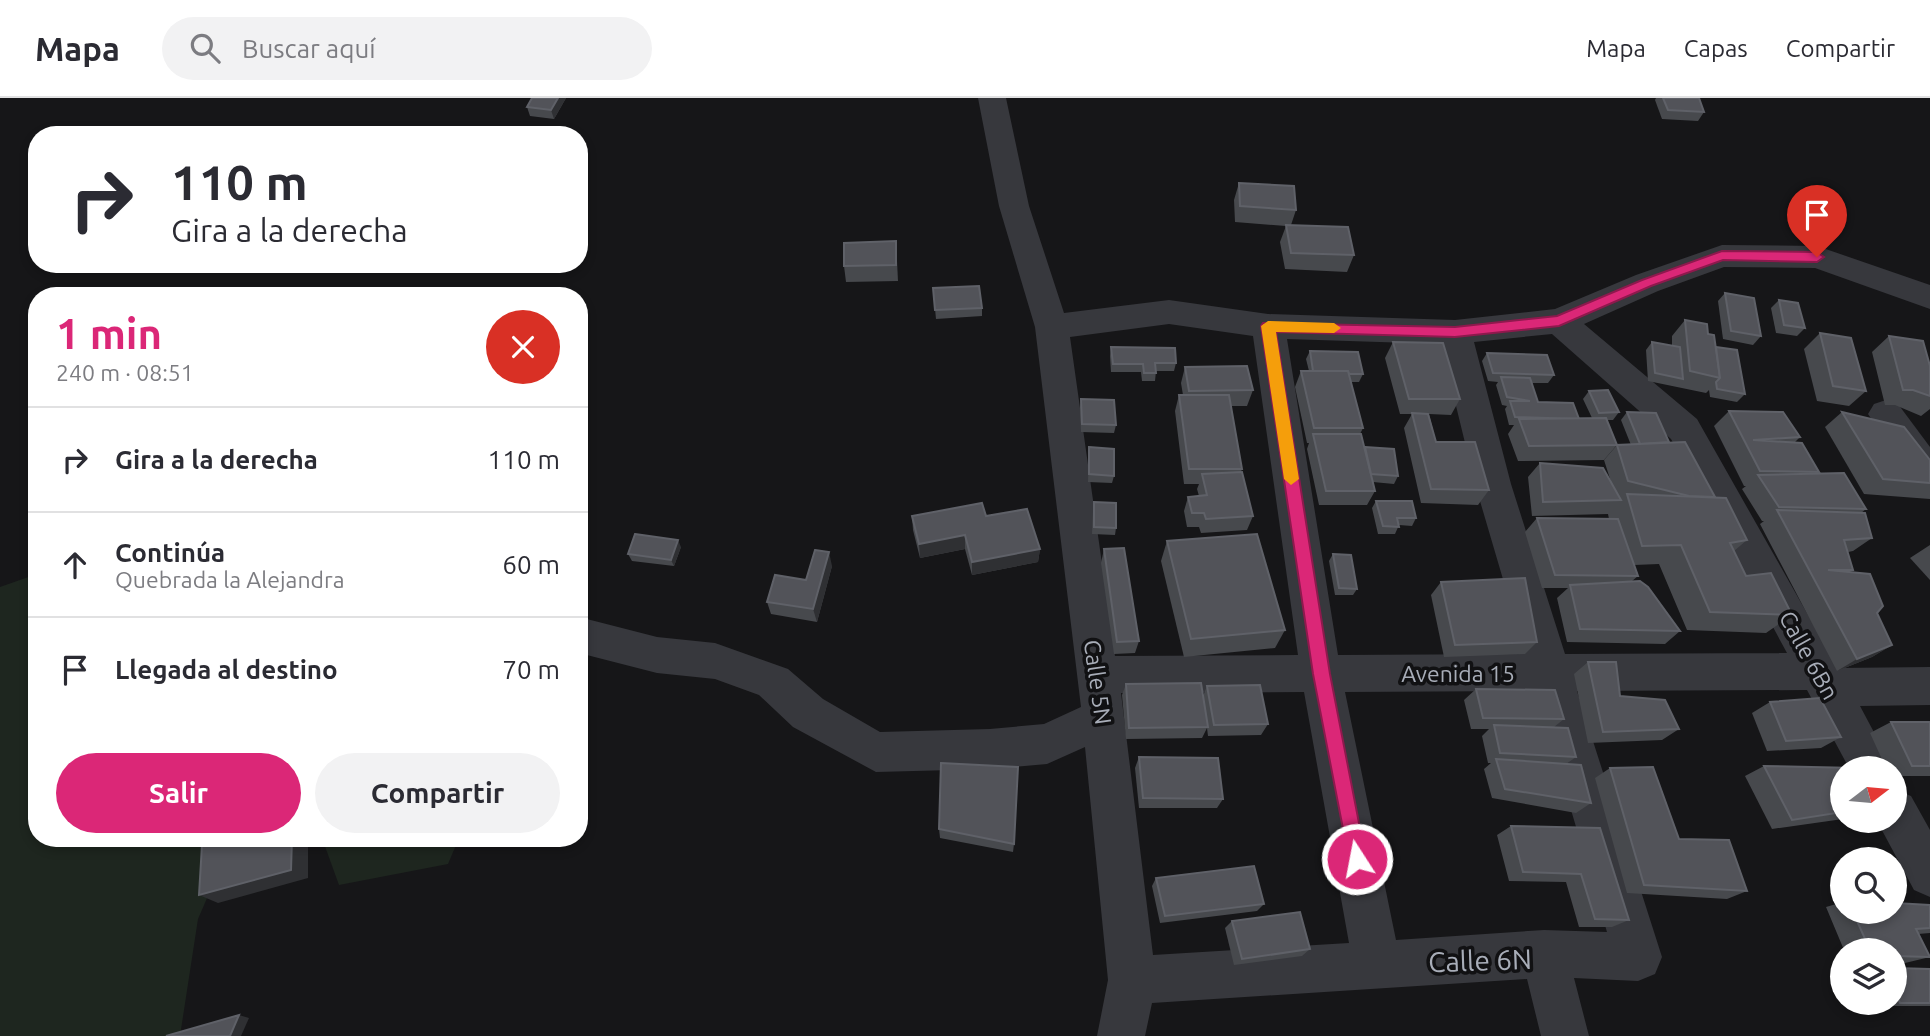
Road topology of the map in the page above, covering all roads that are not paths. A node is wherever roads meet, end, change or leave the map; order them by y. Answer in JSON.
{"nodes":[{"id":1,"x":992,"y":98,"type":"edge"},
{"id":2,"x":1930,"y":297,"type":"edge"},
{"id":3,"x":1559,"y":321,"type":"junction"},
{"id":4,"x":1268,"y":326,"type":"junction"},
{"id":5,"x":1052,"y":327,"type":"junction"},
{"id":6,"x":1455,"y":332,"type":"junction"},
{"id":7,"x":1886,"y":414,"type":"dead end"},
{"id":8,"x":1930,"y":475,"type":"edge"},
{"id":9,"x":588,"y":637,"type":"edge"},
{"id":10,"x":1550,"y":672,"type":"junction"},
{"id":11,"x":1321,"y":674,"type":"junction"},
{"id":12,"x":1097,"y":675,"type":"junction"},
{"id":13,"x":1823,"y":679,"type":"junction"},
{"id":14,"x":1930,"y":686,"type":"edge"},
{"id":15,"x":1103,"y":717,"type":"junction"},
{"id":16,"x":1865,"y":756,"type":"edge"},
{"id":17,"x":1907,"y":833,"type":"edge"},
{"id":18,"x":1930,"y":874,"type":"edge"},
{"id":19,"x":1544,"y":954,"type":"junction"},
{"id":20,"x":1377,"y":964,"type":"junction"},
{"id":21,"x":1132,"y":980,"type":"junction"},
{"id":22,"x":1121,"y":1036,"type":"edge"},
{"id":23,"x":1565,"y":1036,"type":"edge"}],
"edges":[{"from":1,"to":5,"type":"street","name":"Calle 5N"},
{"from":2,"to":3,"type":"street"},
{"from":3,"to":6,"type":"street"},
{"from":3,"to":13,"type":"street","name":"Calle 6Bn"},
{"from":4,"to":5,"type":"street"},
{"from":4,"to":6,"type":"street"},
{"from":4,"to":11,"type":"street"},
{"from":5,"to":12,"type":"street","name":"Calle 5N"},
{"from":6,"to":10,"type":"street"},
{"from":7,"to":8,"type":"street"},
{"from":9,"to":15,"type":"street"},
{"from":10,"to":11,"type":"street","name":"Avenida 15"},
{"from":10,"to":13,"type":"street","name":"Avenida 15"},
{"from":10,"to":19,"type":"street"},
{"from":11,"to":12,"type":"street","name":"Avenida 15"},
{"from":11,"to":20,"type":"street"},
{"from":12,"to":15,"type":"street","name":"Calle 5N"},
{"from":13,"to":14,"type":"street","name":"Avenida 15"},
{"from":13,"to":16,"type":"street","name":"Calle 6Bn"},
{"from":15,"to":21,"type":"street","name":"Calle 5N"},
{"from":17,"to":18,"type":"street"},
{"from":19,"to":20,"type":"street","name":"Calle 6N"},
{"from":19,"to":23,"type":"street","name":"Calle 6N"},
{"from":20,"to":21,"type":"street","name":"Calle 6N"},
{"from":21,"to":22,"type":"street","name":"Calle 5N"}]}
